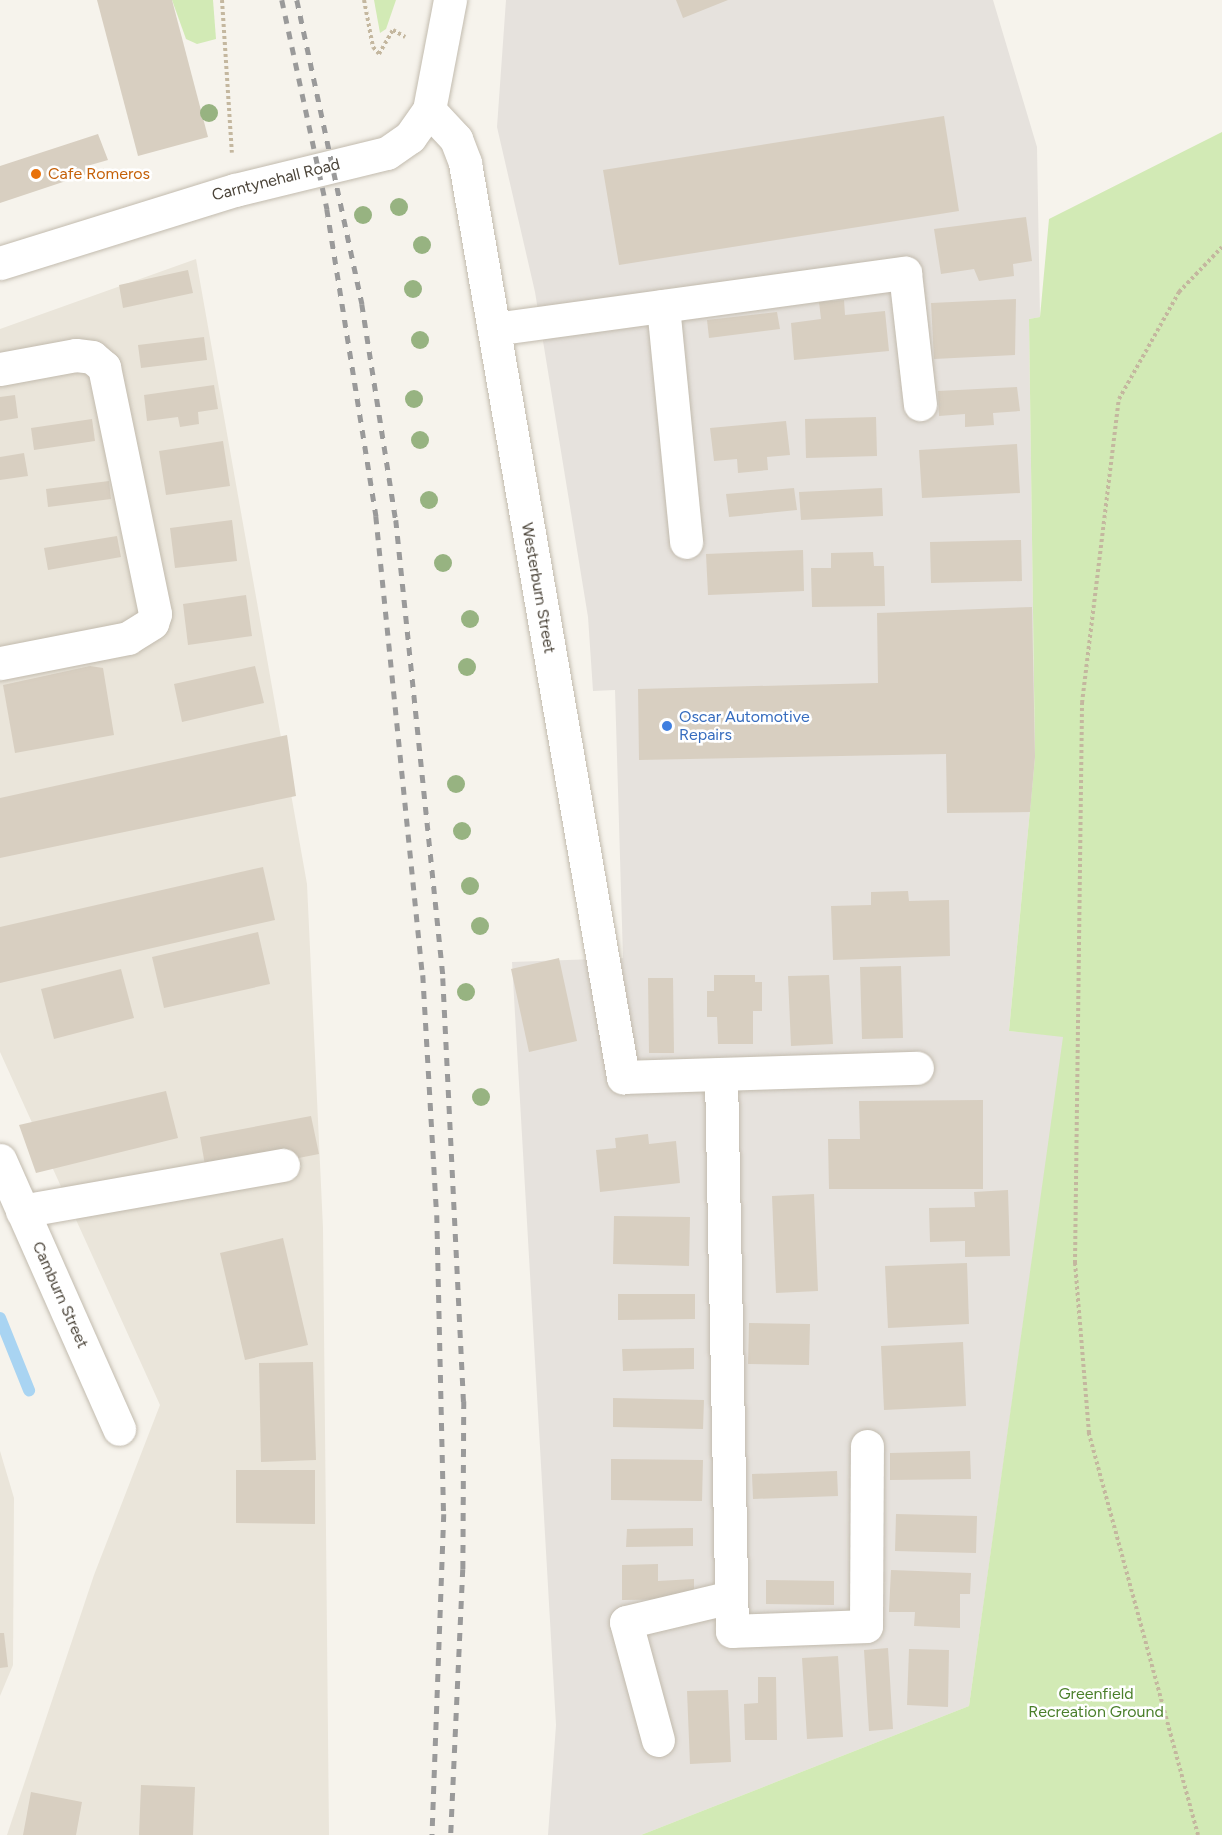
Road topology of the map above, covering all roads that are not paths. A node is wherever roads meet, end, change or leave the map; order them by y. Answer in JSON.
{"nodes":[{"id":1,"x":450,"y":0,"type":"edge"},
{"id":2,"x":429,"y":110,"type":"junction"},
{"id":3,"x":0,"y":263,"type":"edge"},
{"id":4,"x":663,"y":306,"type":"junction"},
{"id":5,"x":494,"y":329,"type":"junction"},
{"id":6,"x":0,"y":369,"type":"edge"},
{"id":7,"x":920,"y":404,"type":"dead end"},
{"id":8,"x":686,"y":542,"type":"dead end"},
{"id":9,"x":0,"y":663,"type":"edge"},
{"id":10,"x":917,"y":1068,"type":"dead end"},
{"id":11,"x":721,"y":1075,"type":"junction"},
{"id":12,"x":0,"y":1161,"type":"edge"},
{"id":13,"x":283,"y":1165,"type":"dead end"},
{"id":14,"x":22,"y":1210,"type":"junction"},
{"id":15,"x":119,"y":1430,"type":"dead end"},
{"id":16,"x":867,"y":1446,"type":"dead end"},
{"id":17,"x":732,"y":1598,"type":"junction"},
{"id":18,"x":658,"y":1740,"type":"dead end"}],
"edges":[{"from":1,"to":2,"type":"street","name":"Carntynehall Road"},
{"from":2,"to":3,"type":"street","name":"Carntynehall Road"},
{"from":2,"to":5,"type":"street","name":"Westerburn Street"},
{"from":4,"to":5,"type":"street"},
{"from":4,"to":7,"type":"street"},
{"from":4,"to":8,"type":"street"},
{"from":5,"to":11,"type":"street","name":"Westerburn Street"},
{"from":6,"to":9,"type":"street"},
{"from":10,"to":11,"type":"street"},
{"from":11,"to":17,"type":"street"},
{"from":12,"to":14,"type":"street","name":"Camburn Street"},
{"from":13,"to":14,"type":"street"},
{"from":14,"to":15,"type":"street","name":"Camburn Street"},
{"from":16,"to":17,"type":"street"},
{"from":17,"to":18,"type":"street"}]}
